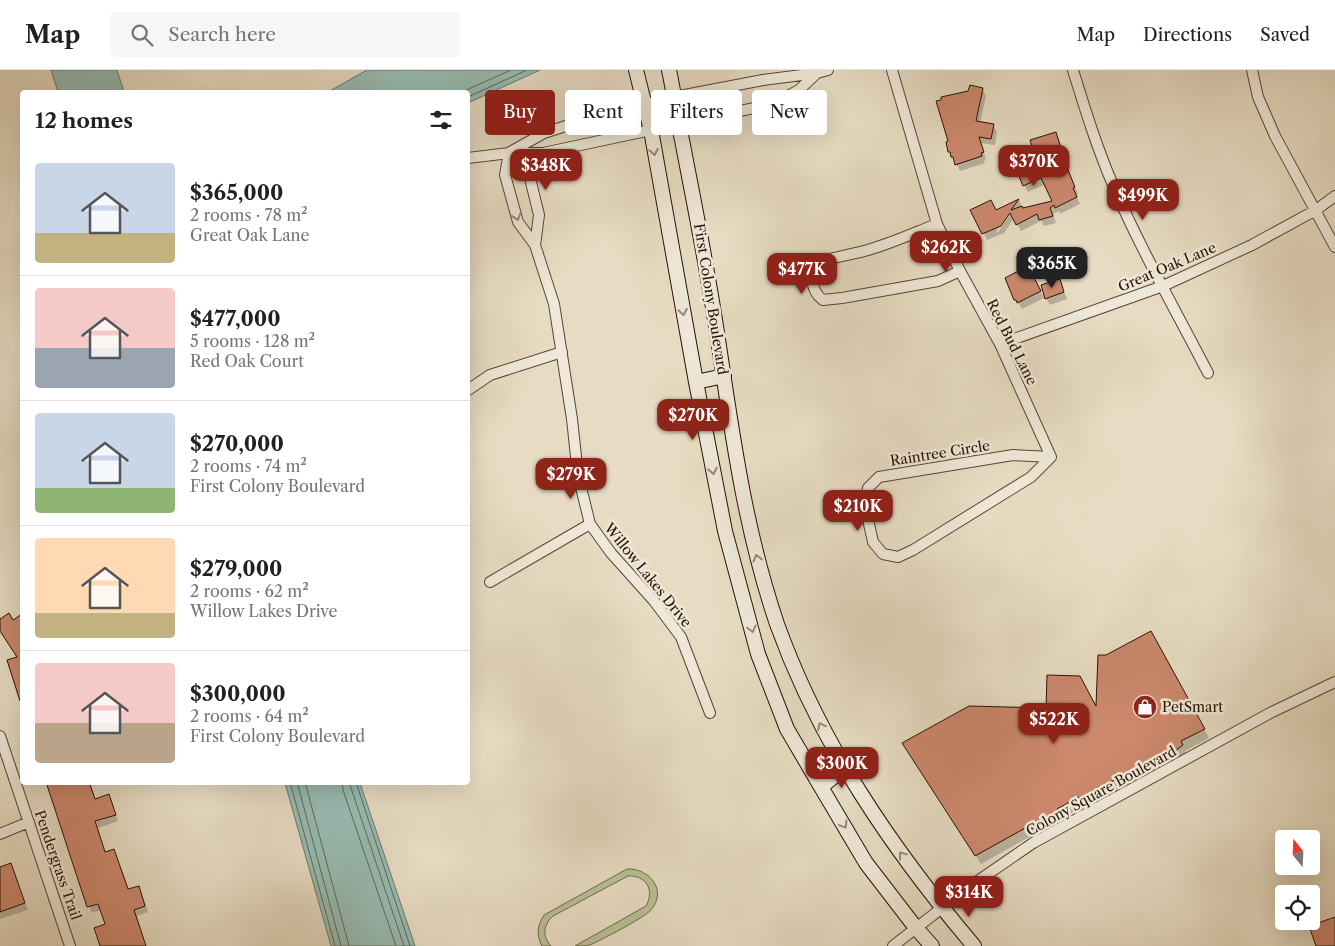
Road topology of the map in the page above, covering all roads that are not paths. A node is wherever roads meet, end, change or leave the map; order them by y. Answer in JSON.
{"nodes":[{"id":1,"x":636,"y":70,"type":"edge"},
{"id":2,"x":668,"y":70,"type":"edge"},
{"id":3,"x":828,"y":70,"type":"edge"},
{"id":4,"x":892,"y":70,"type":"edge"},
{"id":5,"x":1073,"y":70,"type":"edge"},
{"id":6,"x":1252,"y":70,"type":"edge"},
{"id":7,"x":817,"y":73,"type":"junction"},
{"id":8,"x":672,"y":90,"type":"edge"},
{"id":9,"x":711,"y":90,"type":"edge"},
{"id":10,"x":651,"y":103,"type":"edge"},
{"id":11,"x":645,"y":104,"type":"junction"},
{"id":12,"x":742,"y":111,"type":"edge"},
{"id":13,"x":651,"y":130,"type":"joint"},
{"id":14,"x":652,"y":135,"type":"edge"},
{"id":15,"x":681,"y":135,"type":"edge"},
{"id":16,"x":509,"y":152,"type":"junction"},
{"id":17,"x":470,"y":158,"type":"edge"},
{"id":18,"x":1335,"y":196,"type":"edge"},
{"id":19,"x":1316,"y":210,"type":"junction"},
{"id":20,"x":937,"y":224,"type":"junction"},
{"id":21,"x":535,"y":245,"type":"junction"},
{"id":22,"x":1335,"y":246,"type":"edge"},
{"id":23,"x":960,"y":271,"type":"junction"},
{"id":24,"x":1163,"y":286,"type":"junction"},
{"id":25,"x":1000,"y":344,"type":"junction"},
{"id":26,"x":562,"y":352,"type":"junction"},
{"id":27,"x":1208,"y":373,"type":"dead end"},
{"id":28,"x":724,"y":376,"type":"junction"},
{"id":29,"x":696,"y":382,"type":"junction"},
{"id":30,"x":470,"y":389,"type":"edge"},
{"id":31,"x":1051,"y":456,"type":"junction"},
{"id":32,"x":590,"y":524,"type":"junction"},
{"id":33,"x":490,"y":582,"type":"dead end"},
{"id":34,"x":1335,"y":682,"type":"edge"},
{"id":35,"x":710,"y":713,"type":"dead end"},
{"id":36,"x":0,"y":736,"type":"edge"},
{"id":37,"x":844,"y":768,"type":"junction"},
{"id":38,"x":821,"y":787,"type":"junction"},
{"id":39,"x":28,"y":822,"type":"junction"},
{"id":40,"x":0,"y":834,"type":"edge"},
{"id":41,"x":942,"y":908,"type":"junction"},
{"id":42,"x":916,"y":928,"type":"junction"},
{"id":43,"x":70,"y":946,"type":"edge"},
{"id":44,"x":894,"y":946,"type":"edge"},
{"id":45,"x":932,"y":946,"type":"edge"},
{"id":46,"x":974,"y":946,"type":"edge"}],
"edges":[{"from":1,"to":11,"type":"main road","name":"First Colony Boulevard"},
{"from":2,"to":8,"type":"main road","name":"First Colony Boulevard"},
{"from":3,"to":7,"type":"street"},
{"from":4,"to":20,"type":"street","name":"Red Bud Lane"},
{"from":5,"to":24,"type":"street"},
{"from":6,"to":19,"type":"street"},
{"from":7,"to":9,"type":"street"},
{"from":7,"to":12,"type":"street"},
{"from":10,"to":11,"type":"street"},
{"from":11,"to":13,"type":"main road","name":"First Colony Boulevard"},
{"from":11,"to":16,"type":"street"},
{"from":13,"to":16,"type":"street"},
{"from":14,"to":29,"type":"main road","name":"First Colony Boulevard","one_way":true},
{"from":15,"to":28,"type":"main road","name":"First Colony Boulevard"},
{"from":16,"to":17,"type":"street"},
{"from":16,"to":21,"type":"street","name":"Willow Lakes Drive","one_way":true},
{"from":16,"to":21,"type":"street","name":"Willow Lakes Drive"},
{"from":18,"to":19,"type":"street","name":"Great Oak Lane"},
{"from":19,"to":22,"type":"street"},
{"from":19,"to":24,"type":"street","name":"Great Oak Lane"},
{"from":20,"to":23,"type":"street","name":"Red Bud Lane"},
{"from":20,"to":23,"type":"street"},
{"from":21,"to":26,"type":"street","name":"Willow Lakes Drive"},
{"from":23,"to":25,"type":"street","name":"Red Bud Lane"},
{"from":24,"to":25,"type":"street","name":"Great Oak Lane"},
{"from":24,"to":27,"type":"street"},
{"from":25,"to":31,"type":"street","name":"Red Bud Lane"},
{"from":26,"to":30,"type":"street"},
{"from":26,"to":32,"type":"street","name":"Willow Lakes Drive"},
{"from":28,"to":29,"type":"main road"},
{"from":37,"to":28,"type":"main road","name":"First Colony Boulevard","one_way":true},
{"from":29,"to":38,"type":"main road","name":"First Colony Boulevard","one_way":true},
{"from":31,"to":31,"type":"street","name":"Raintree Circle"},
{"from":32,"to":33,"type":"street"},
{"from":32,"to":35,"type":"street","name":"Willow Lakes Drive"},
{"from":34,"to":41,"type":"street","name":"Colony Square Boulevard"},
{"from":36,"to":39,"type":"street","name":"Pendergrass Trail"},
{"from":37,"to":38,"type":"main road"},
{"from":41,"to":37,"type":"main road","name":"First Colony Boulevard","one_way":true},
{"from":38,"to":42,"type":"main road","name":"First Colony Boulevard","one_way":true},
{"from":39,"to":40,"type":"street"},
{"from":39,"to":43,"type":"street","name":"Pendergrass Trail"},
{"from":41,"to":42,"type":"street","name":"Colony Square Boulevard"},
{"from":41,"to":46,"type":"main road","name":"First Colony Boulevard"},
{"from":42,"to":44,"type":"street","name":"Colony Square Boulevard"},
{"from":42,"to":45,"type":"main road","name":"First Colony Boulevard"}]}
